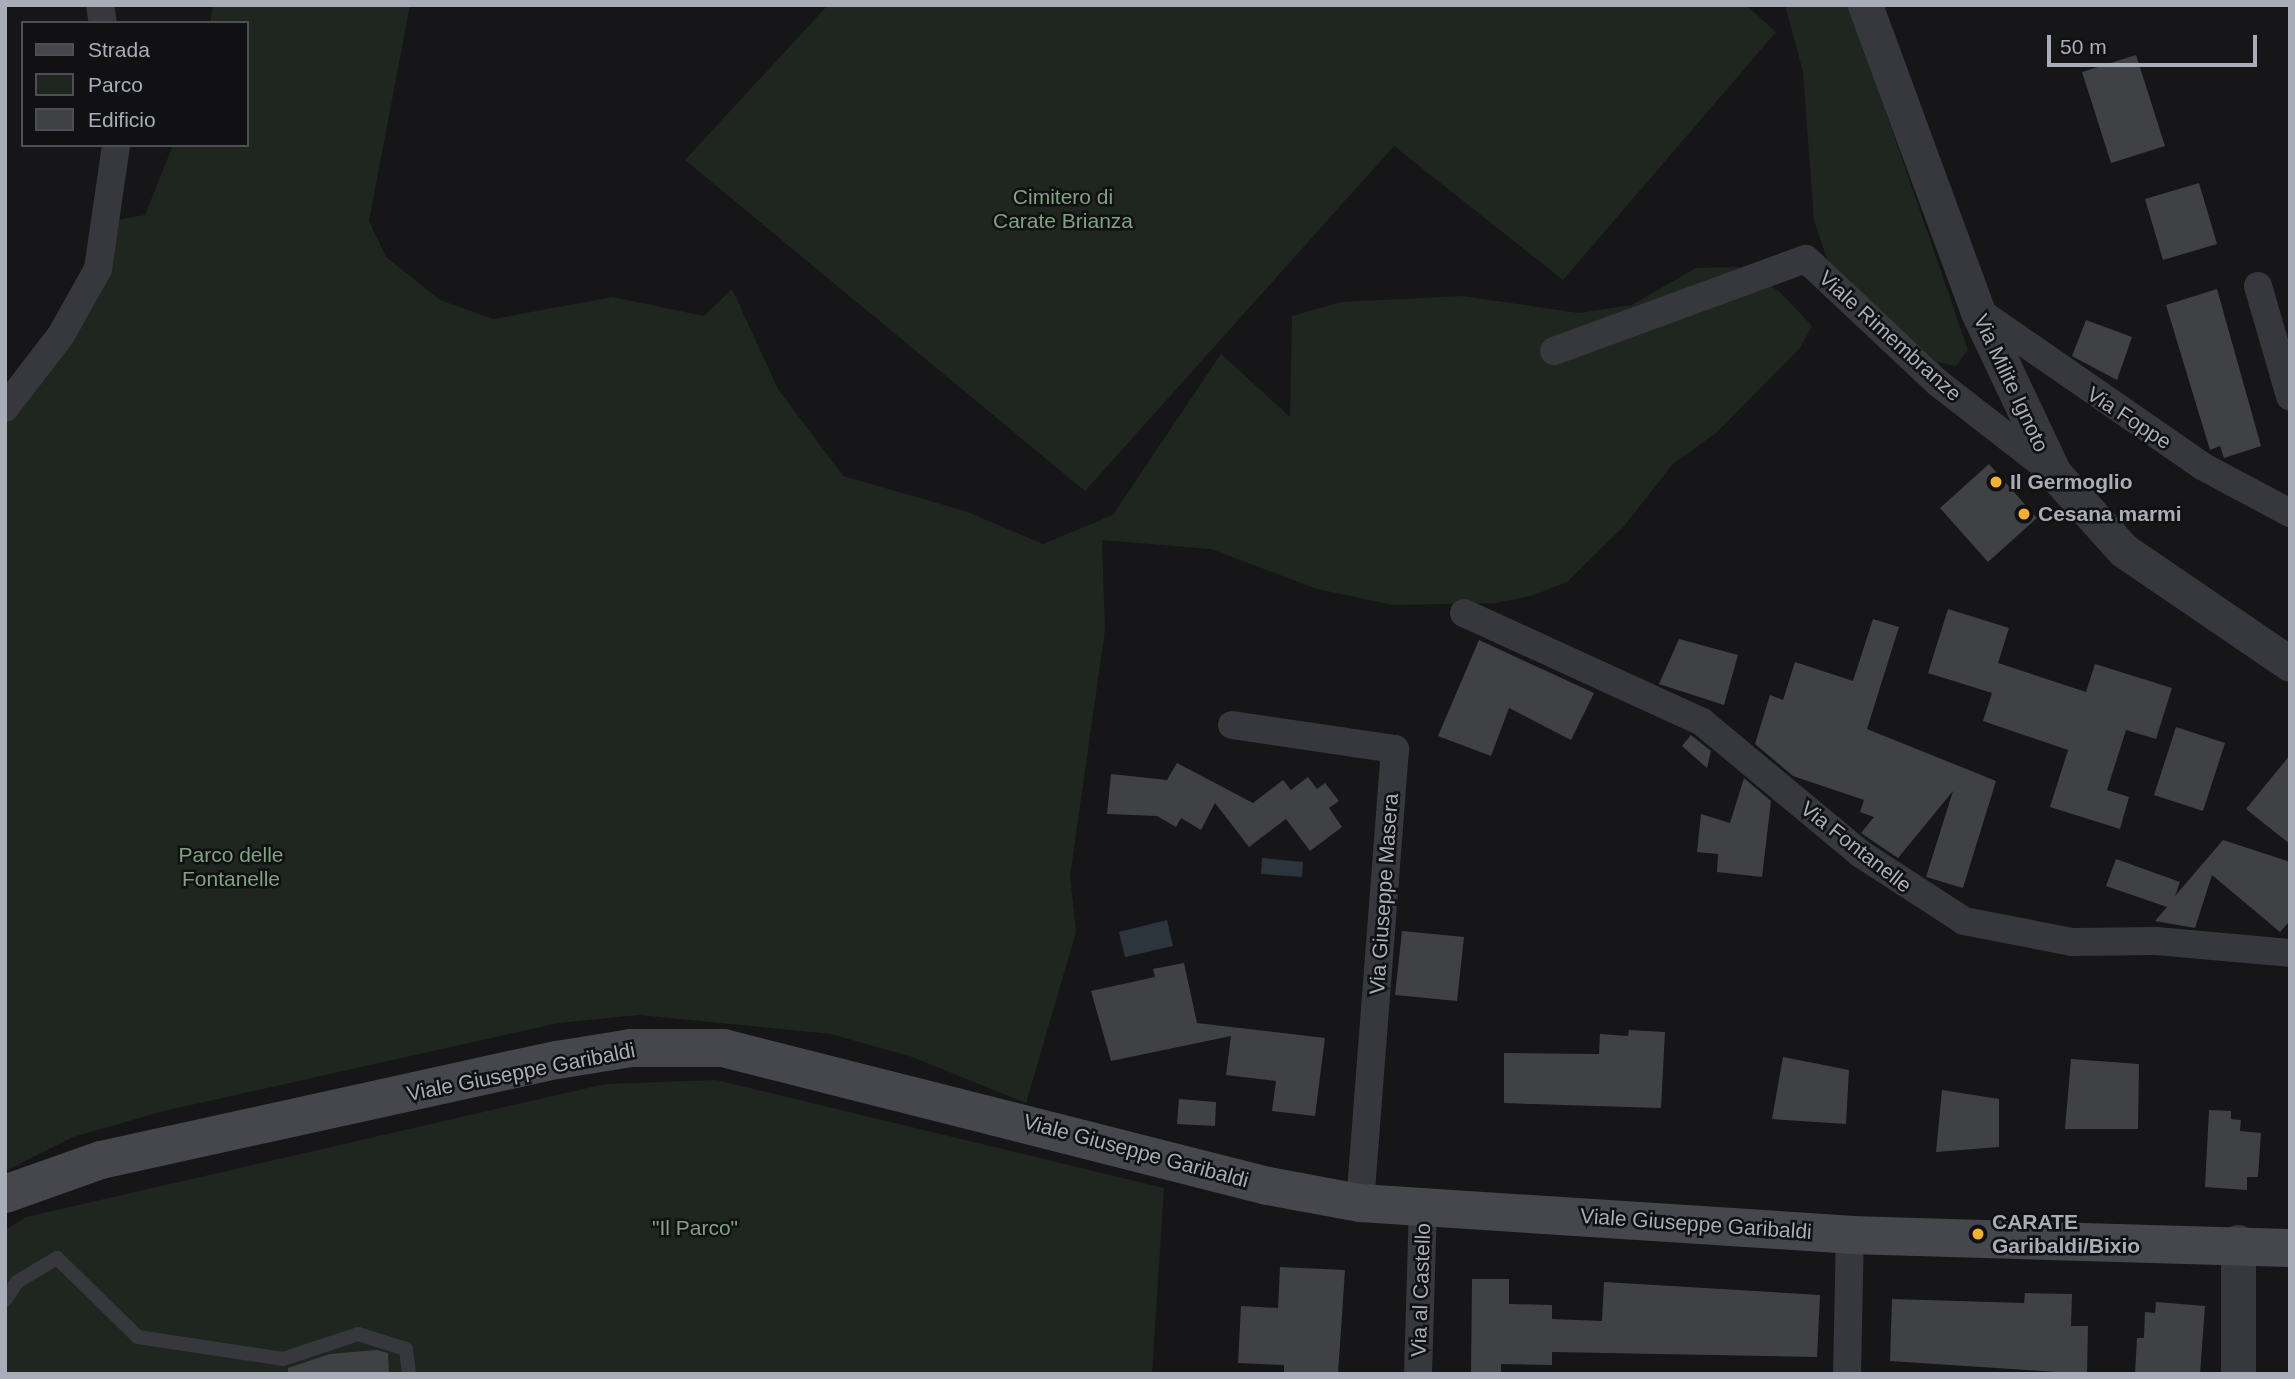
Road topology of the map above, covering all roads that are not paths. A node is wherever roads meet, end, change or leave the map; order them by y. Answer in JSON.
{"nodes":[{"id":1,"x":1865,"y":5,"type":"edge"},
{"id":2,"x":116,"y":147,"type":"edge"},
{"id":3,"x":2258,"y":286,"type":"dead end"},
{"id":4,"x":1977,"y":310,"type":"junction"},
{"id":5,"x":1555,"y":351,"type":"dead end"},
{"id":6,"x":2290,"y":396,"type":"edge"},
{"id":7,"x":5,"y":408,"type":"edge"},
{"id":8,"x":2054,"y":473,"type":"junction"},
{"id":9,"x":2290,"y":513,"type":"edge"},
{"id":10,"x":1464,"y":613,"type":"dead end"},
{"id":11,"x":2290,"y":664,"type":"edge"},
{"id":12,"x":1231,"y":725,"type":"dead end"},
{"id":13,"x":2290,"y":953,"type":"edge"},
{"id":14,"x":5,"y":1194,"type":"edge"},
{"id":15,"x":1360,"y":1203,"type":"junction"},
{"id":16,"x":1423,"y":1206,"type":"junction"},
{"id":17,"x":1850,"y":1235,"type":"junction"},
{"id":18,"x":2238,"y":1242,"type":"junction"},
{"id":19,"x":2290,"y":1248,"type":"edge"},
{"id":20,"x":5,"y":1300,"type":"edge"},
{"id":21,"x":409,"y":1374,"type":"edge"},
{"id":22,"x":1418,"y":1374,"type":"edge"},
{"id":23,"x":1847,"y":1374,"type":"edge"},
{"id":24,"x":2238,"y":1374,"type":"edge"}],
"edges":[{"from":1,"to":4,"type":"street","name":"Via Milite Ignoto"},
{"from":2,"to":7,"type":"street"},
{"from":3,"to":6,"type":"street"},
{"from":4,"to":8,"type":"street","name":"Via Milite Ignoto"},
{"from":4,"to":9,"type":"street","name":"Via Foppe"},
{"from":5,"to":8,"type":"street","name":"Viale Rimembranze"},
{"from":8,"to":11,"type":"street","name":"Via Milite Ignoto"},
{"from":10,"to":13,"type":"street","name":"Via Fontanelle"},
{"from":12,"to":15,"type":"street","name":"Via Giuseppe Masera"},
{"from":14,"to":15,"type":"main road","name":"Viale Giuseppe Garibaldi"},
{"from":15,"to":16,"type":"main road","name":"Viale Giuseppe Garibaldi"},
{"from":16,"to":17,"type":"main road","name":"Viale Giuseppe Garibaldi"},
{"from":16,"to":22,"type":"street","name":"Via al Castello"},
{"from":17,"to":18,"type":"main road","name":"Viale Giuseppe Garibaldi"},
{"from":17,"to":23,"type":"street"},
{"from":18,"to":19,"type":"main road","name":"Viale Giuseppe Garibaldi"},
{"from":18,"to":24,"type":"street"},
{"from":20,"to":21,"type":"lane"}]}
